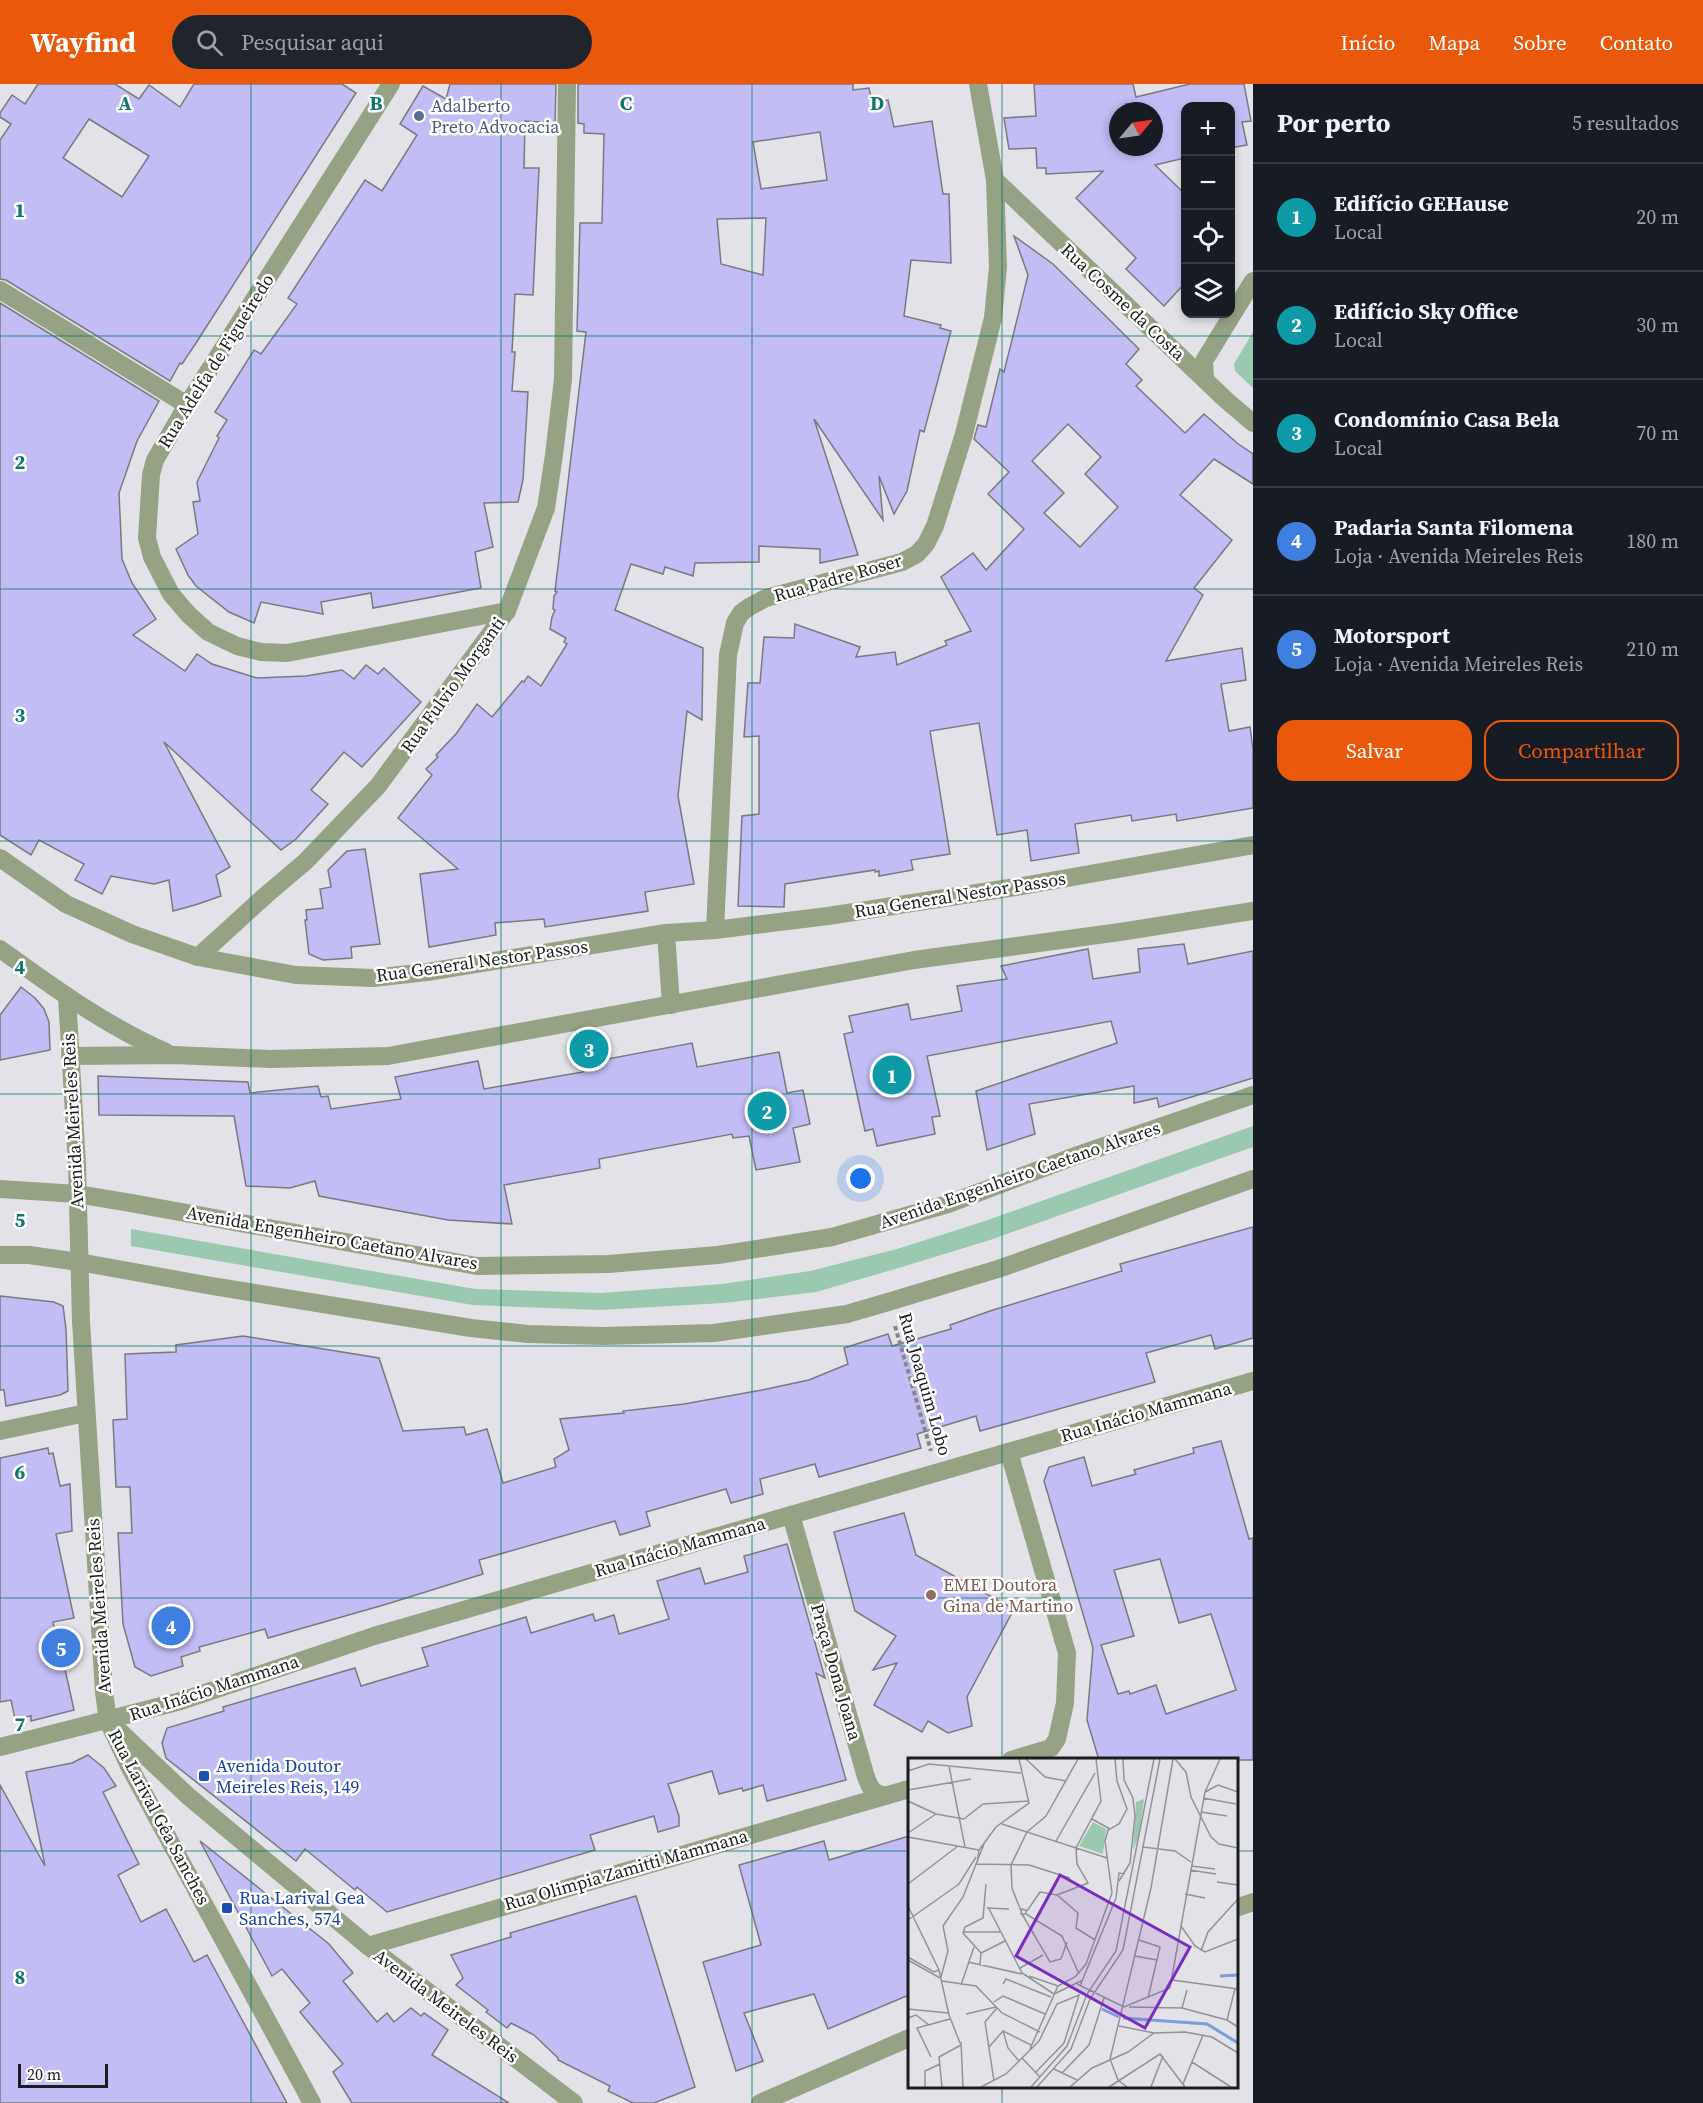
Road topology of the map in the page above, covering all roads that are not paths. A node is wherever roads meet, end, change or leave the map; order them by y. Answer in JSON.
{"nodes":[{"id":1,"x":391,"y":84,"type":"edge"},
{"id":2,"x":567,"y":84,"type":"edge"},
{"id":3,"x":978,"y":84,"type":"edge"},
{"id":4,"x":995,"y":180,"type":"junction"},
{"id":5,"x":1253,"y":281,"type":"edge"},
{"id":6,"x":0,"y":290,"type":"edge"},
{"id":7,"x":1205,"y":379,"type":"junction"},
{"id":8,"x":187,"y":405,"type":"junction"},
{"id":9,"x":1253,"y":423,"type":"edge"},
{"id":10,"x":507,"y":611,"type":"junction"},
{"id":11,"x":1253,"y":845,"type":"edge"},
{"id":12,"x":0,"y":858,"type":"edge"},
{"id":13,"x":1253,"y":911,"type":"edge"},
{"id":14,"x":716,"y":930,"type":"junction"},
{"id":15,"x":666,"y":933,"type":"junction"},
{"id":16,"x":0,"y":949,"type":"edge"},
{"id":17,"x":198,"y":957,"type":"junction"},
{"id":18,"x":67,"y":997,"type":"junction"},
{"id":19,"x":671,"y":1005,"type":"junction"},
{"id":20,"x":174,"y":1055,"type":"junction"},
{"id":21,"x":70,"y":1056,"type":"junction"},
{"id":22,"x":1253,"y":1095,"type":"edge"},
{"id":23,"x":1253,"y":1179,"type":"edge"},
{"id":24,"x":0,"y":1189,"type":"edge"},
{"id":25,"x":77,"y":1194,"type":"junction"},
{"id":26,"x":0,"y":1255,"type":"edge"},
{"id":27,"x":79,"y":1262,"type":"junction"},
{"id":28,"x":1253,"y":1381,"type":"edge"},
{"id":29,"x":86,"y":1413,"type":"junction"},
{"id":30,"x":0,"y":1431,"type":"edge"},
{"id":31,"x":1009,"y":1452,"type":"junction"},
{"id":32,"x":791,"y":1515,"type":"junction"},
{"id":33,"x":108,"y":1721,"type":"junction"},
{"id":34,"x":0,"y":1747,"type":"edge"},
{"id":35,"x":1018,"y":1758,"type":"edge"},
{"id":36,"x":908,"y":1789,"type":"edge"},
{"id":37,"x":886,"y":1796,"type":"junction"},
{"id":38,"x":1253,"y":1902,"type":"edge"},
{"id":39,"x":1238,"y":1907,"type":"edge"},
{"id":40,"x":368,"y":1946,"type":"junction"},
{"id":41,"x":908,"y":2038,"type":"edge"},
{"id":42,"x":312,"y":2103,"type":"edge"},
{"id":43,"x":574,"y":2103,"type":"edge"},
{"id":44,"x":760,"y":2103,"type":"edge"}],
"edges":[{"from":1,"to":8,"type":"street","name":"Rua Adelfa de Figueiredo"},
{"from":2,"to":10,"type":"street","name":"Rua Fulvio Morganti"},
{"from":3,"to":4,"type":"street","name":"Rua Padre Roser"},
{"from":4,"to":7,"type":"street","name":"Rua Cosme da Costa"},
{"from":4,"to":14,"type":"street","name":"Rua Padre Roser"},
{"from":5,"to":7,"type":"street"},
{"from":6,"to":8,"type":"street"},
{"from":7,"to":9,"type":"street","name":"Rua Cosme da Costa"},
{"from":8,"to":10,"type":"street","name":"Rua Adelfa de Figueiredo"},
{"from":10,"to":17,"type":"street","name":"Rua Fulvio Morganti"},
{"from":11,"to":14,"type":"street","name":"Rua General Nestor Passos"},
{"from":12,"to":17,"type":"street","name":"Rua General Nestor Passos"},
{"from":13,"to":19,"type":"street"},
{"from":14,"to":15,"type":"street","name":"Rua General Nestor Passos"},
{"from":15,"to":17,"type":"street","name":"Rua General Nestor Passos"},
{"from":15,"to":19,"type":"street"},
{"from":16,"to":18,"type":"street"},
{"from":18,"to":20,"type":"street"},
{"from":18,"to":21,"type":"street","name":"Avenida Meireles Reis"},
{"from":19,"to":20,"type":"street"},
{"from":20,"to":21,"type":"street"},
{"from":21,"to":25,"type":"street","name":"Avenida Meireles Reis"},
{"from":22,"to":25,"type":"street","name":"Avenida Engenheiro Caetano Alvares"},
{"from":23,"to":27,"type":"street"},
{"from":24,"to":25,"type":"street","name":"Avenida Engenheiro Caetano Alvares"},
{"from":25,"to":27,"type":"street","name":"Avenida Meireles Reis"},
{"from":26,"to":27,"type":"street"},
{"from":27,"to":29,"type":"street","name":"Avenida Meireles Reis"},
{"from":28,"to":31,"type":"street","name":"Rua Inácio Mammana"},
{"from":29,"to":30,"type":"street"},
{"from":29,"to":33,"type":"street","name":"Avenida Meireles Reis"},
{"from":31,"to":32,"type":"street","name":"Rua Inácio Mammana"},
{"from":31,"to":35,"type":"street"},
{"from":32,"to":33,"type":"street","name":"Rua Inácio Mammana"},
{"from":32,"to":37,"type":"street","name":"Praça Dona Joana"},
{"from":33,"to":34,"type":"street","name":"Rua Inácio Mammana"},
{"from":33,"to":40,"type":"street","name":"Avenida Meireles Reis"},
{"from":33,"to":42,"type":"street","name":"Rua Larival Gêa Sanches"},
{"from":36,"to":37,"type":"street"},
{"from":37,"to":40,"type":"street","name":"Rua Olimpia Zamitti Mammana"},
{"from":38,"to":39,"type":"street"},
{"from":40,"to":43,"type":"street","name":"Avenida Meireles Reis"},
{"from":41,"to":44,"type":"street"}]}
